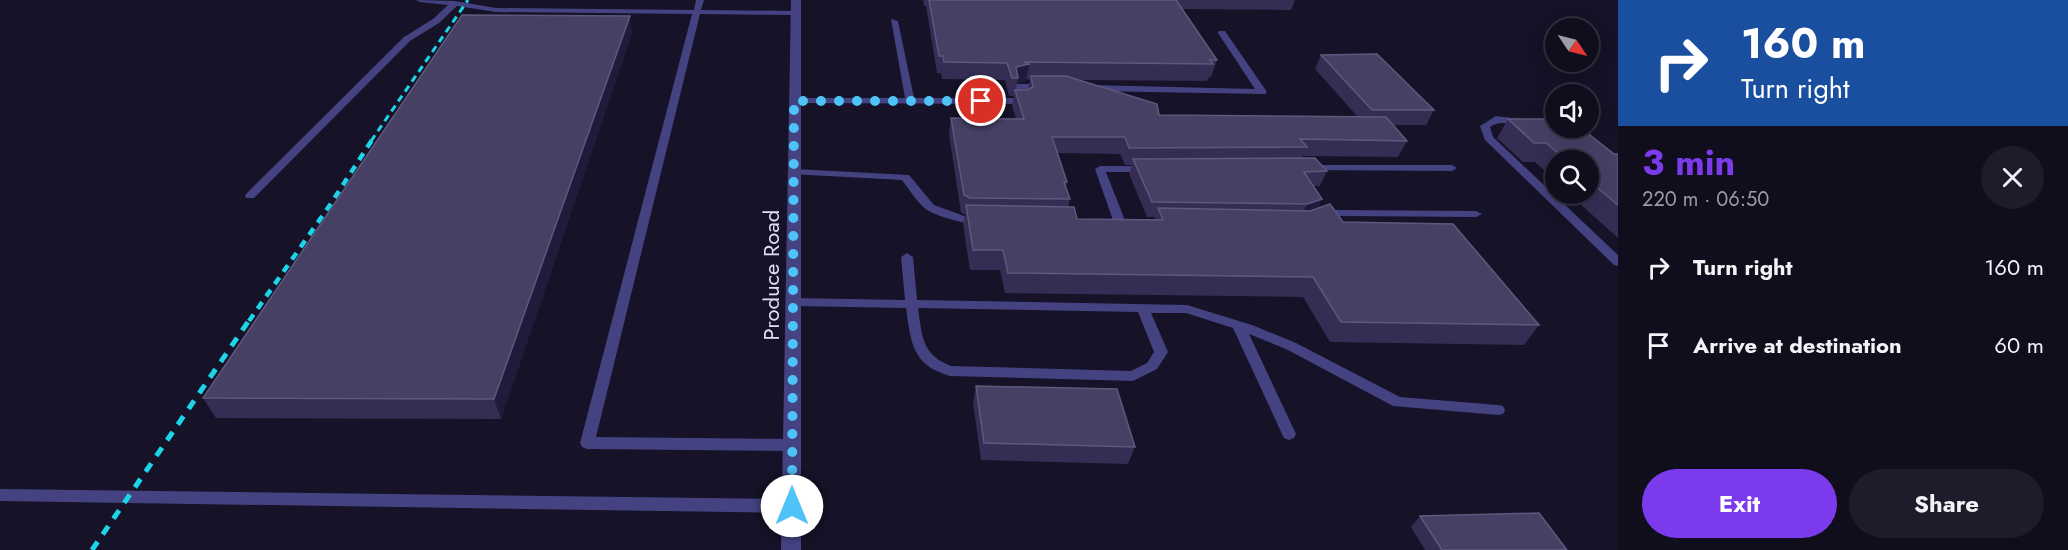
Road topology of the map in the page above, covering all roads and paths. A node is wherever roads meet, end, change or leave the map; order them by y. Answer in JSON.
{"nodes":[{"id":1,"x":420,"y":0,"type":"edge"},
{"id":2,"x":492,"y":0,"type":"edge"},
{"id":3,"x":574,"y":0,"type":"edge"},
{"id":4,"x":700,"y":0,"type":"edge"},
{"id":5,"x":454,"y":3,"type":"junction"},
{"id":6,"x":465,"y":4,"type":"junction"},
{"id":7,"x":796,"y":7,"type":"edge"},
{"id":8,"x":568,"y":11,"type":"junction"},
{"id":9,"x":697,"y":13,"type":"junction"},
{"id":10,"x":894,"y":21,"type":"dead end"},
{"id":11,"x":1222,"y":33,"type":"dead end"},
{"id":12,"x":1053,"y":87,"type":"edge"},
{"id":13,"x":1077,"y":88,"type":"edge"},
{"id":14,"x":794,"y":101,"type":"junction"},
{"id":15,"x":910,"y":101,"type":"junction"},
{"id":16,"x":1536,"y":124,"type":"edge"},
{"id":17,"x":1299,"y":168,"type":"edge"},
{"id":18,"x":1452,"y":168,"type":"dead end"},
{"id":19,"x":1158,"y":169,"type":"edge"},
{"id":20,"x":794,"y":172,"type":"junction"},
{"id":21,"x":250,"y":196,"type":"dead end"},
{"id":22,"x":1476,"y":214,"type":"dead end"},
{"id":23,"x":990,"y":220,"type":"edge"},
{"id":24,"x":1310,"y":222,"type":"edge"},
{"id":25,"x":1120,"y":223,"type":"edge"},
{"id":26,"x":907,"y":257,"type":"dead end"},
{"id":27,"x":1618,"y":262,"type":"edge"},
{"id":28,"x":793,"y":302,"type":"junction"},
{"id":29,"x":911,"y":304,"type":"junction"},
{"id":30,"x":1143,"y":309,"type":"junction"},
{"id":31,"x":1238,"y":325,"type":"junction"},
{"id":32,"x":1498,"y":410,"type":"dead end"},
{"id":33,"x":1290,"y":434,"type":"dead end"},
{"id":34,"x":792,"y":445,"type":"junction"},
{"id":35,"x":0,"y":495,"type":"edge"},
{"id":36,"x":792,"y":506,"type":"junction"},
{"id":37,"x":791,"y":550,"type":"edge"}],
"edges":[{"from":1,"to":5,"type":"lane"},
{"from":2,"to":6,"type":"lane"},
{"from":3,"to":8,"type":"lane"},
{"from":4,"to":9,"type":"lane"},
{"from":5,"to":6,"type":"lane"},
{"from":5,"to":21,"type":"lane"},
{"from":6,"to":8,"type":"lane"},
{"from":7,"to":9,"type":"lane"},
{"from":7,"to":14,"type":"street","name":"Produce Road"},
{"from":8,"to":9,"type":"lane"},
{"from":9,"to":34,"type":"lane"},
{"from":10,"to":15,"type":"lane"},
{"from":11,"to":13,"type":"lane"},
{"from":12,"to":15,"type":"lane"},
{"from":14,"to":15,"type":"lane"},
{"from":14,"to":20,"type":"street","name":"Produce Road"},
{"from":16,"to":27,"type":"lane"},
{"from":17,"to":18,"type":"lane"},
{"from":19,"to":25,"type":"lane"},
{"from":20,"to":23,"type":"lane"},
{"from":20,"to":28,"type":"street","name":"Produce Road"},
{"from":22,"to":24,"type":"lane"},
{"from":26,"to":29,"type":"lane"},
{"from":28,"to":29,"type":"lane"},
{"from":28,"to":34,"type":"street","name":"Produce Road"},
{"from":29,"to":30,"type":"lane"},
{"from":29,"to":30,"type":"lane"},
{"from":30,"to":31,"type":"lane"},
{"from":31,"to":32,"type":"lane"},
{"from":31,"to":33,"type":"lane"},
{"from":34,"to":36,"type":"street","name":"Produce Road"},
{"from":35,"to":36,"type":"lane"},
{"from":36,"to":37,"type":"street","name":"Produce Road"}]}
